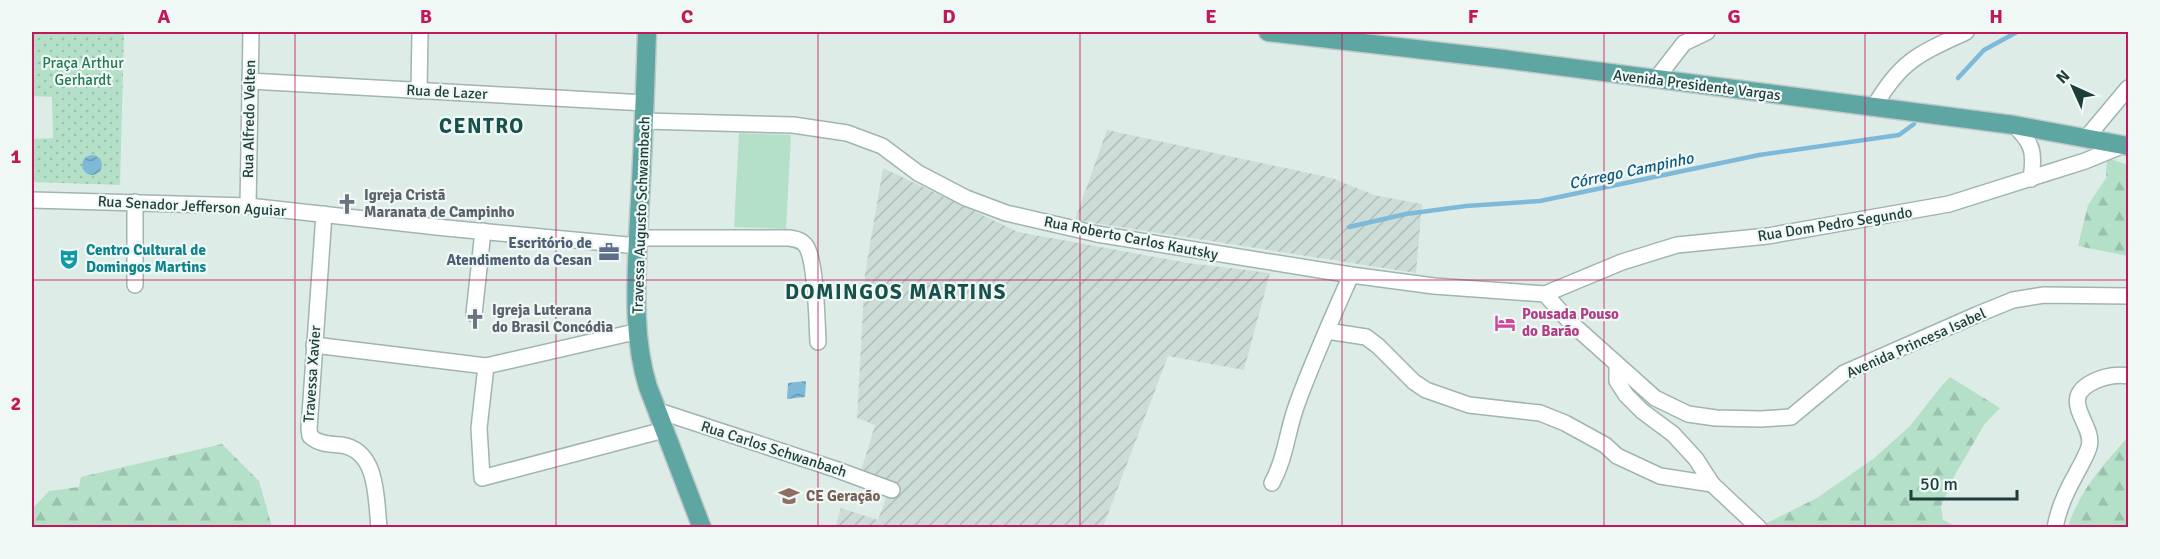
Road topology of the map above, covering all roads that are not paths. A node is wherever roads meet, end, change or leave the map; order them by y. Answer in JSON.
{"nodes":[{"id":1,"x":251,"y":32,"type":"edge"},
{"id":2,"x":420,"y":32,"type":"edge"},
{"id":3,"x":646,"y":32,"type":"edge"},
{"id":4,"x":1268,"y":32,"type":"edge"},
{"id":5,"x":1707,"y":32,"type":"edge"},
{"id":6,"x":1966,"y":32,"type":"edge"},
{"id":7,"x":1656,"y":80,"type":"junction"},
{"id":8,"x":250,"y":81,"type":"junction"},
{"id":9,"x":2128,"y":88,"type":"edge"},
{"id":10,"x":419,"y":91,"type":"junction"},
{"id":11,"x":1874,"y":107,"type":"junction"},
{"id":12,"x":644,"y":112,"type":"junction"},
{"id":13,"x":2014,"y":125,"type":"junction"},
{"id":14,"x":2087,"y":137,"type":"junction"},
{"id":15,"x":2126,"y":146,"type":"edge"},
{"id":16,"x":2031,"y":179,"type":"junction"},
{"id":17,"x":32,"y":200,"type":"edge"},
{"id":18,"x":135,"y":202,"type":"junction"},
{"id":19,"x":248,"y":206,"type":"junction"},
{"id":20,"x":324,"y":214,"type":"junction"},
{"id":21,"x":483,"y":231,"type":"junction"},
{"id":22,"x":638,"y":242,"type":"junction"},
{"id":23,"x":1351,"y":275,"type":"junction"},
{"id":24,"x":135,"y":285,"type":"dead end"},
{"id":25,"x":1545,"y":294,"type":"junction"},
{"id":26,"x":2128,"y":296,"type":"edge"},
{"id":27,"x":474,"y":314,"type":"dead end"},
{"id":28,"x":1327,"y":331,"type":"junction"},
{"id":29,"x":639,"y":332,"type":"junction"},
{"id":30,"x":818,"y":342,"type":"dead end"},
{"id":31,"x":314,"y":345,"type":"junction"},
{"id":32,"x":1617,"y":365,"type":"junction"},
{"id":33,"x":486,"y":366,"type":"junction"},
{"id":34,"x":2128,"y":376,"type":"edge"},
{"id":35,"x":656,"y":410,"type":"junction"},
{"id":36,"x":664,"y":430,"type":"junction"},
{"id":37,"x":1272,"y":483,"type":"dead end"},
{"id":38,"x":1712,"y":484,"type":"junction"},
{"id":39,"x":892,"y":490,"type":"dead end"},
{"id":40,"x":379,"y":528,"type":"edge"},
{"id":41,"x":702,"y":528,"type":"edge"},
{"id":42,"x":1759,"y":528,"type":"edge"},
{"id":43,"x":2055,"y":528,"type":"edge"}],
"edges":[{"from":1,"to":8,"type":"street","name":"Rua Alfredo Velten"},
{"from":2,"to":10,"type":"street"},
{"from":3,"to":12,"type":"main road","name":"Travessa Augusto Schwambach"},
{"from":4,"to":7,"type":"main road","name":"Avenida Presidente Vargas"},
{"from":5,"to":7,"type":"street"},
{"from":6,"to":11,"type":"street"},
{"from":7,"to":11,"type":"main road","name":"Avenida Presidente Vargas"},
{"from":8,"to":10,"type":"street","name":"Rua de Lazer"},
{"from":8,"to":19,"type":"street","name":"Rua Alfredo Velten"},
{"from":9,"to":14,"type":"street"},
{"from":10,"to":12,"type":"street","name":"Rua de Lazer"},
{"from":11,"to":13,"type":"main road","name":"Avenida Presidente Vargas"},
{"from":12,"to":22,"type":"main road","name":"Travessa Augusto Schwambach"},
{"from":12,"to":23,"type":"street","name":"Rua Roberto Carlos Kautsky"},
{"from":13,"to":14,"type":"main road","name":"Avenida Presidente Vargas"},
{"from":13,"to":16,"type":"street"},
{"from":14,"to":15,"type":"main road","name":"Avenida Presidente Vargas"},
{"from":15,"to":16,"type":"street","name":"Rua Dom Pedro Segundo"},
{"from":16,"to":25,"type":"street","name":"Rua Dom Pedro Segundo"},
{"from":17,"to":18,"type":"street","name":"Rua Senador Jefferson Aguiar"},
{"from":18,"to":19,"type":"street","name":"Rua Senador Jefferson Aguiar"},
{"from":18,"to":24,"type":"street"},
{"from":19,"to":20,"type":"street","name":"Rua Senador Jefferson Aguiar"},
{"from":20,"to":21,"type":"street","name":"Rua Senador Jefferson Aguiar"},
{"from":20,"to":31,"type":"street","name":"Travessa Xavier"},
{"from":21,"to":22,"type":"street","name":"Rua Senador Jefferson Aguiar"},
{"from":21,"to":27,"type":"street"},
{"from":22,"to":29,"type":"main road","name":"Travessa Augusto Schwambach"},
{"from":22,"to":30,"type":"street","name":"Rua Senador Jefferson Aguiar"},
{"from":23,"to":25,"type":"street","name":"Rua Roberto Carlos Kautsky"},
{"from":23,"to":28,"type":"street"},
{"from":25,"to":32,"type":"street","name":"Avenida Princesa Isabel"},
{"from":26,"to":32,"type":"street","name":"Avenida Princesa Isabel"},
{"from":28,"to":37,"type":"street"},
{"from":28,"to":38,"type":"street"},
{"from":29,"to":33,"type":"street"},
{"from":29,"to":35,"type":"main road","name":"Travessa Augusto Schwambach"},
{"from":31,"to":33,"type":"street"},
{"from":31,"to":40,"type":"street","name":"Travessa Xavier"},
{"from":32,"to":38,"type":"street"},
{"from":33,"to":36,"type":"street"},
{"from":34,"to":43,"type":"street"},
{"from":35,"to":36,"type":"main road","name":"Travessa Augusto Schwambach"},
{"from":35,"to":39,"type":"street","name":"Rua Carlos Schwanbach"},
{"from":36,"to":41,"type":"main road","name":"Travessa Augusto Schwambach"},
{"from":38,"to":42,"type":"street"}]}
